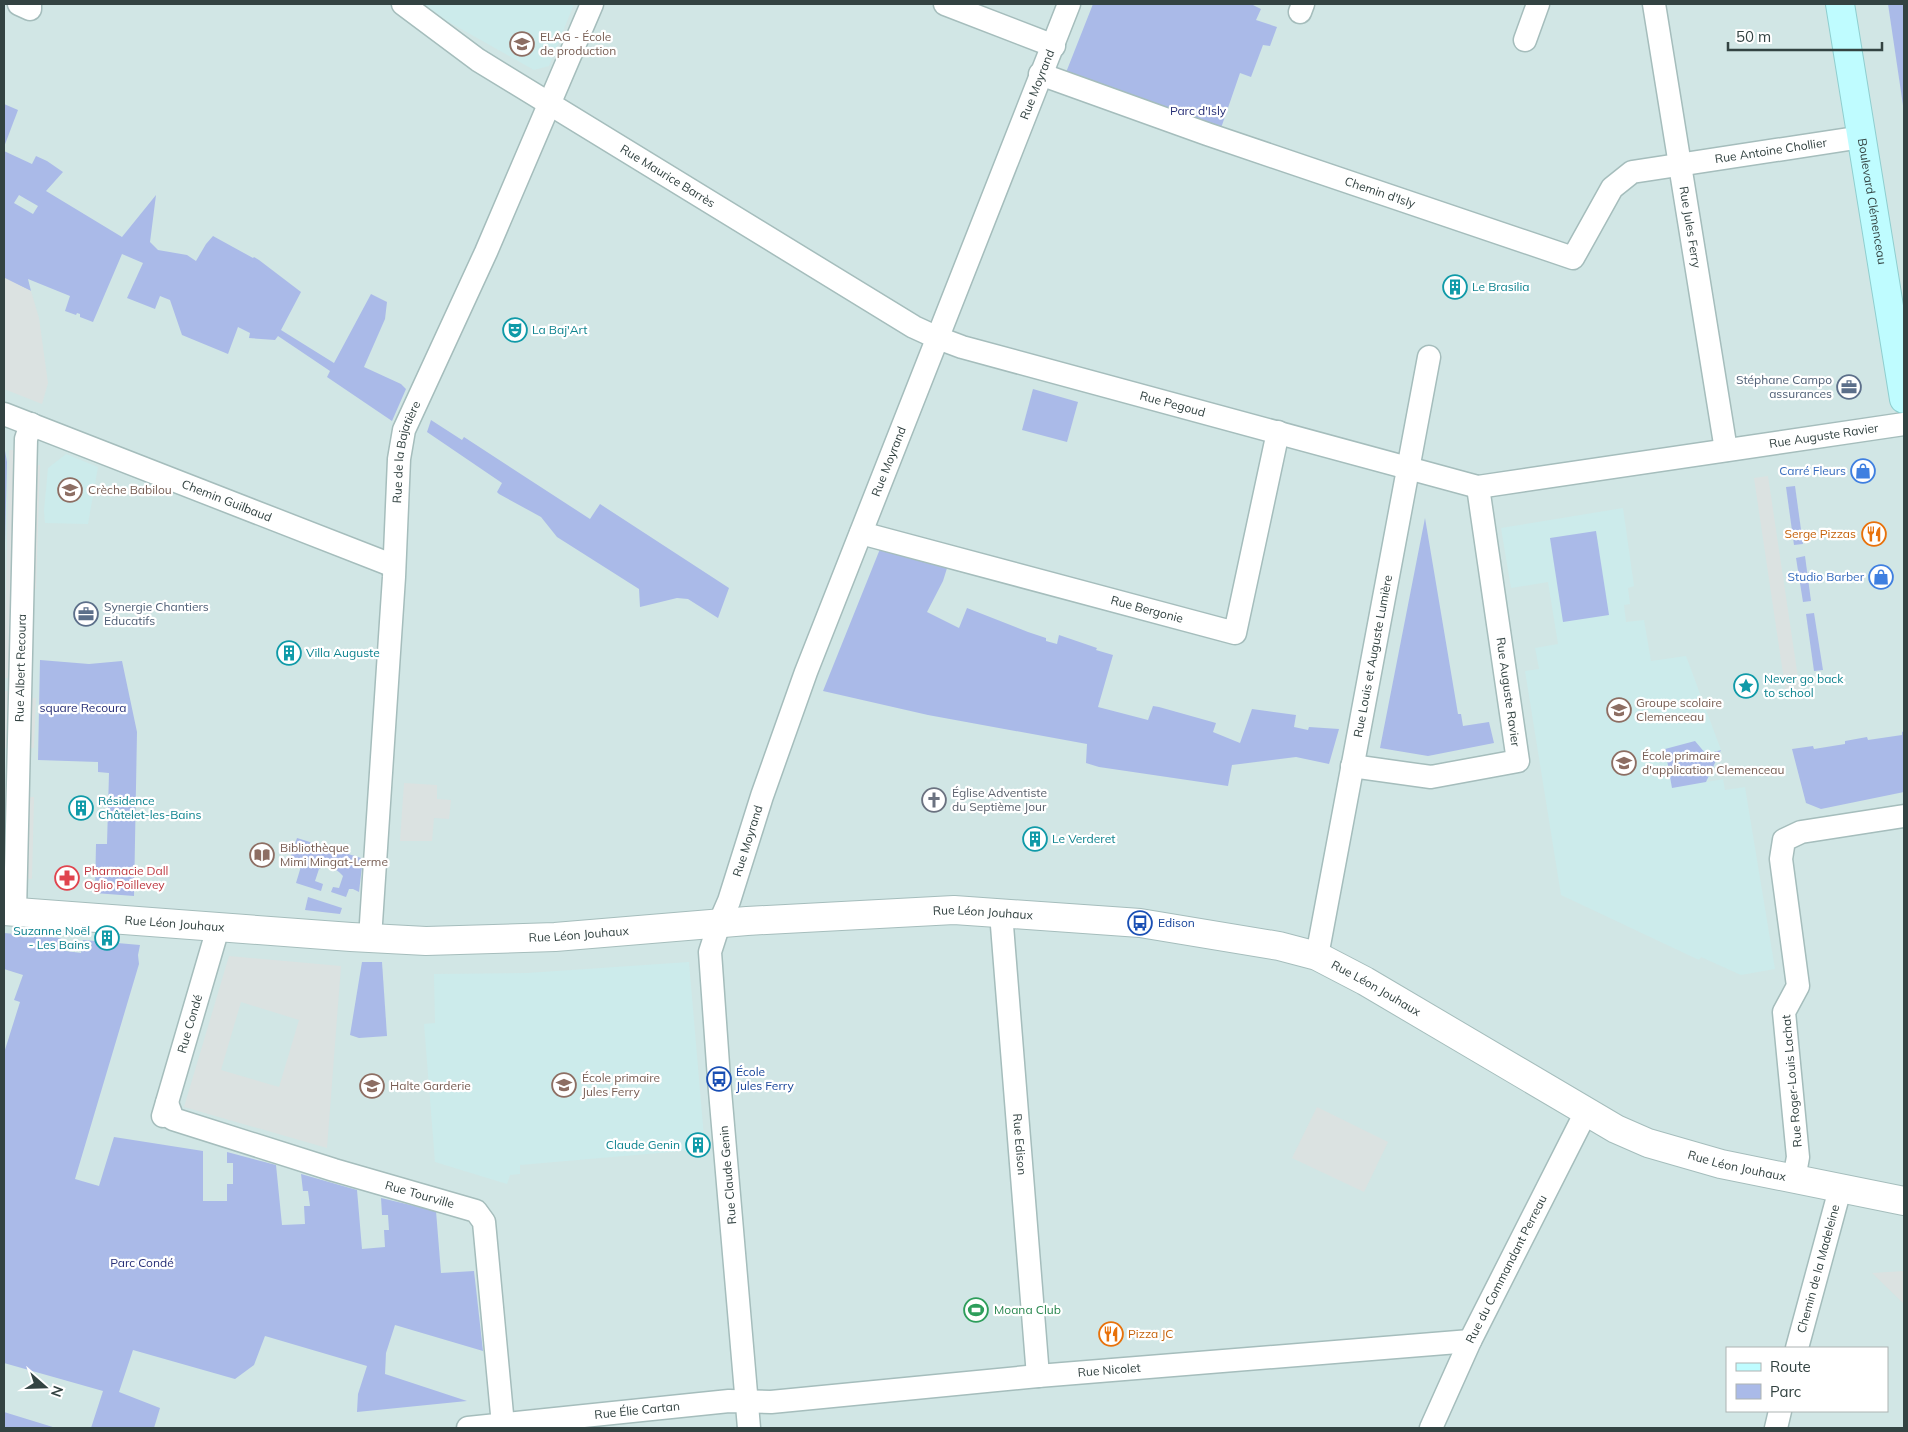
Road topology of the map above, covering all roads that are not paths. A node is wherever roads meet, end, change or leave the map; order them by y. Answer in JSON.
{"nodes":[{"id":1,"x":403,"y":4,"type":"edge"},
{"id":2,"x":592,"y":4,"type":"edge"},
{"id":3,"x":944,"y":4,"type":"edge"},
{"id":4,"x":1069,"y":4,"type":"edge"},
{"id":5,"x":1538,"y":4,"type":"edge"},
{"id":6,"x":1654,"y":4,"type":"edge"},
{"id":7,"x":1840,"y":4,"type":"edge"},
{"id":8,"x":1524,"y":40,"type":"dead end"},
{"id":9,"x":1054,"y":46,"type":"junction"},
{"id":10,"x":1040,"y":74,"type":"junction"},
{"id":11,"x":549,"y":103,"type":"junction"},
{"id":12,"x":1862,"y":137,"type":"junction"},
{"id":13,"x":1680,"y":164,"type":"junction"},
{"id":14,"x":938,"y":338,"type":"junction"},
{"id":15,"x":1429,"y":357,"type":"dead end"},
{"id":16,"x":1904,"y":399,"type":"edge"},
{"id":17,"x":4,"y":414,"type":"edge"},
{"id":18,"x":31,"y":424,"type":"junction"},
{"id":19,"x":1904,"y":424,"type":"edge"},
{"id":20,"x":1278,"y":432,"type":"junction"},
{"id":21,"x":1726,"y":450,"type":"junction"},
{"id":22,"x":1407,"y":468,"type":"junction"},
{"id":23,"x":1478,"y":486,"type":"junction"},
{"id":24,"x":861,"y":533,"type":"junction"},
{"id":25,"x":394,"y":566,"type":"junction"},
{"id":26,"x":1352,"y":766,"type":"junction"},
{"id":27,"x":1904,"y":816,"type":"edge"},
{"id":28,"x":9,"y":912,"type":"edge"},
{"id":29,"x":1001,"y":913,"type":"junction"},
{"id":30,"x":719,"y":924,"type":"junction"},
{"id":31,"x":218,"y":928,"type":"junction"},
{"id":32,"x":370,"y":938,"type":"junction"},
{"id":33,"x":1317,"y":956,"type":"junction"},
{"id":34,"x":165,"y":1111,"type":"joint"},
{"id":35,"x":1586,"y":1112,"type":"junction"},
{"id":36,"x":1794,"y":1179,"type":"junction"},
{"id":37,"x":1840,"y":1189,"type":"junction"},
{"id":38,"x":1904,"y":1201,"type":"edge"},
{"id":39,"x":1470,"y":1341,"type":"junction"},
{"id":40,"x":1797,"y":1347,"type":"edge"},
{"id":41,"x":1038,"y":1376,"type":"junction"},
{"id":42,"x":747,"y":1402,"type":"junction"},
{"id":43,"x":1780,"y":1412,"type":"edge"},
{"id":44,"x":503,"y":1425,"type":"junction"},
{"id":45,"x":468,"y":1428,"type":"edge"},
{"id":46,"x":749,"y":1428,"type":"edge"},
{"id":47,"x":1431,"y":1428,"type":"edge"},
{"id":48,"x":1776,"y":1428,"type":"edge"}],
"edges":[{"from":1,"to":11,"type":"street","name":"Rue Maurice Barrès"},
{"from":2,"to":11,"type":"street","name":"Rue de la Bajatière"},
{"from":3,"to":9,"type":"street"},
{"from":4,"to":9,"type":"street","name":"Rue Moyrand"},
{"from":5,"to":8,"type":"street"},
{"from":6,"to":13,"type":"street","name":"Rue Jules Ferry"},
{"from":7,"to":12,"type":"main road","name":"Boulevard Clémenceau"},
{"from":9,"to":10,"type":"street","name":"Rue Moyrand"},
{"from":10,"to":13,"type":"street","name":"Chemin d'Isly"},
{"from":10,"to":14,"type":"street","name":"Rue Moyrand"},
{"from":11,"to":14,"type":"street","name":"Rue Maurice Barrès"},
{"from":11,"to":25,"type":"street","name":"Rue de la Bajatière"},
{"from":12,"to":13,"type":"street","name":"Rue Antoine Chollier"},
{"from":12,"to":16,"type":"main road","name":"Boulevard Clémenceau"},
{"from":13,"to":21,"type":"street","name":"Rue Jules Ferry"},
{"from":14,"to":20,"type":"street","name":"Rue Pegoud"},
{"from":14,"to":24,"type":"street","name":"Rue Moyrand"},
{"from":15,"to":22,"type":"street","name":"Rue Louis et Auguste Lumière"},
{"from":17,"to":18,"type":"street","name":"Chemin Guilbaud"},
{"from":18,"to":25,"type":"street","name":"Chemin Guilbaud"},
{"from":18,"to":28,"type":"street","name":"Rue Albert Recoura"},
{"from":19,"to":21,"type":"street","name":"Rue Auguste Ravier"},
{"from":20,"to":22,"type":"street","name":"Rue Pegoud"},
{"from":20,"to":24,"type":"street","name":"Rue Bergonie"},
{"from":21,"to":23,"type":"street","name":"Rue Auguste Ravier"},
{"from":22,"to":23,"type":"street","name":"Rue Auguste Ravier"},
{"from":22,"to":26,"type":"street","name":"Rue Louis et Auguste Lumière"},
{"from":23,"to":26,"type":"street","name":"Rue Auguste Ravier"},
{"from":24,"to":30,"type":"street","name":"Rue Moyrand"},
{"from":25,"to":32,"type":"street","name":"Rue de la Bajatière"},
{"from":26,"to":33,"type":"street","name":"Rue Louis et Auguste Lumière"},
{"from":27,"to":36,"type":"street","name":"Rue Roger-Louis Lachat"},
{"from":28,"to":31,"type":"street","name":"Rue Léon Jouhaux"},
{"from":29,"to":30,"type":"street","name":"Rue Léon Jouhaux"},
{"from":29,"to":33,"type":"street","name":"Rue Léon Jouhaux"},
{"from":29,"to":41,"type":"street","name":"Rue Edison"},
{"from":30,"to":32,"type":"street","name":"Rue Léon Jouhaux"},
{"from":30,"to":42,"type":"street","name":"Rue Claude Genin"},
{"from":31,"to":32,"type":"street","name":"Rue Léon Jouhaux"},
{"from":31,"to":34,"type":"street","name":"Rue Condé"},
{"from":33,"to":35,"type":"street","name":"Rue Léon Jouhaux"},
{"from":34,"to":44,"type":"street","name":"Rue Tourville"},
{"from":35,"to":36,"type":"street","name":"Rue Léon Jouhaux"},
{"from":35,"to":39,"type":"street","name":"Rue du Commandant Perreau"},
{"from":36,"to":37,"type":"street","name":"Rue Léon Jouhaux"},
{"from":37,"to":38,"type":"street","name":"Rue Léon Jouhaux"},
{"from":37,"to":40,"type":"street","name":"Chemin de la Madeleine"},
{"from":39,"to":41,"type":"street","name":"Rue Nicolet"},
{"from":39,"to":47,"type":"street","name":"Rue du Commandant Perreau"},
{"from":41,"to":42,"type":"street","name":"Rue Nicolet"},
{"from":42,"to":44,"type":"street","name":"Rue Élie Cartan"},
{"from":42,"to":46,"type":"street","name":"Rue Claude Genin"},
{"from":43,"to":48,"type":"street"},
{"from":44,"to":45,"type":"street","name":"Rue Élie Cartan"}]}
